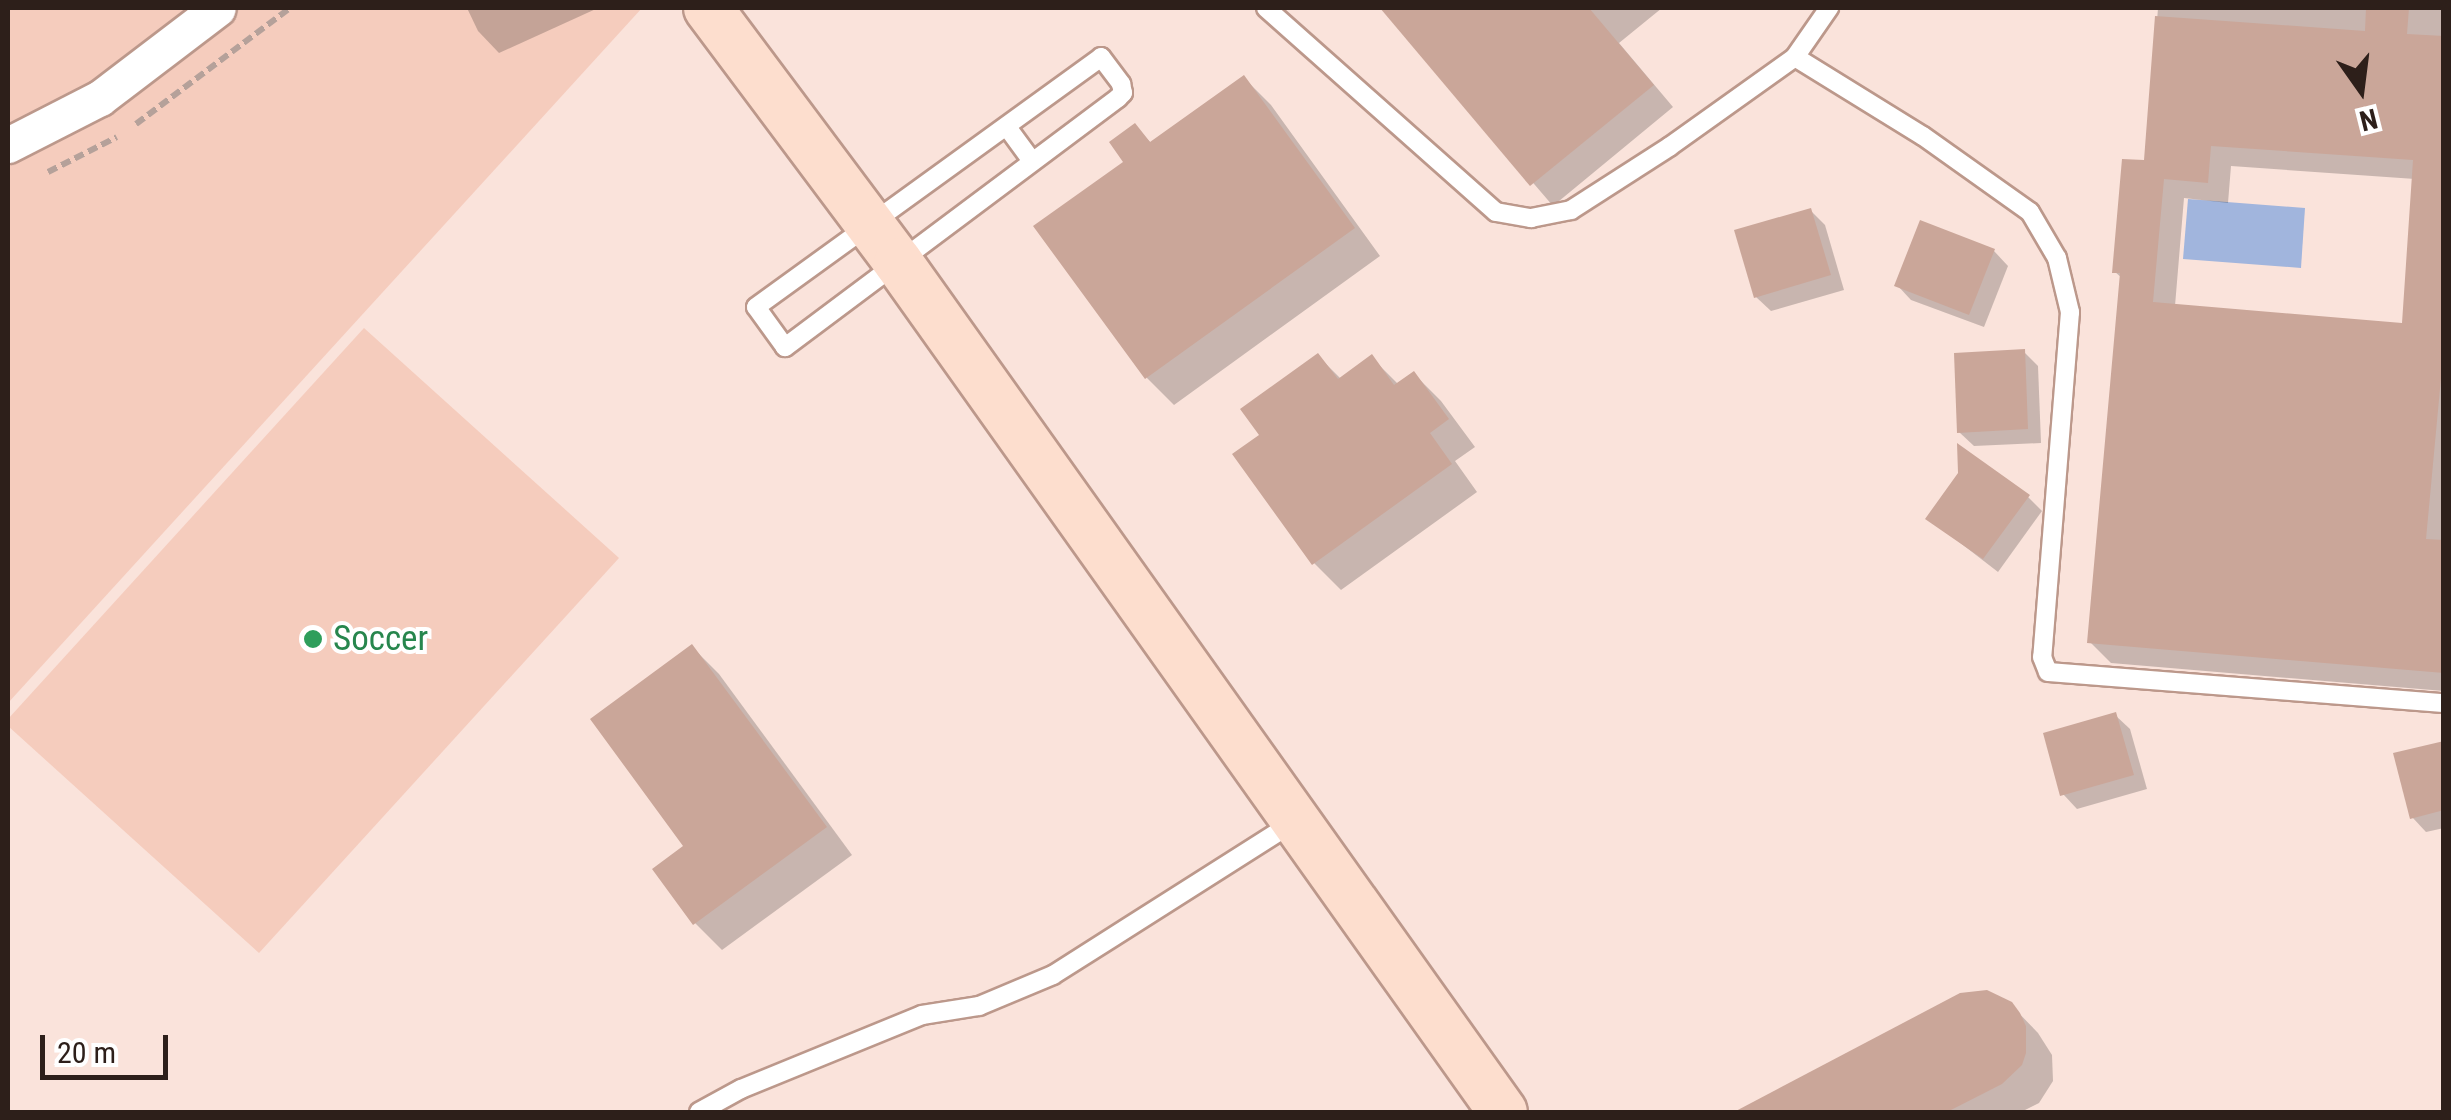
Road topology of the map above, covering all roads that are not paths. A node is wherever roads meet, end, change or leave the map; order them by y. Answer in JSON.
{"nodes":[{"id":1,"x":218,"y":8,"type":"edge"},
{"id":2,"x":708,"y":8,"type":"edge"},
{"id":3,"x":1266,"y":8,"type":"edge"},
{"id":4,"x":1829,"y":8,"type":"edge"},
{"id":5,"x":1795,"y":57,"type":"junction"},
{"id":6,"x":1007,"y":127,"type":"junction"},
{"id":7,"x":8,"y":146,"type":"edge"},
{"id":8,"x":1032,"y":161,"type":"junction"},
{"id":9,"x":883,"y":244,"type":"junction"},
{"id":10,"x":2444,"y":704,"type":"edge"},
{"id":11,"x":1296,"y":821,"type":"junction"},
{"id":12,"x":700,"y":1112,"type":"edge"},
{"id":13,"x":1503,"y":1112,"type":"edge"}],
"edges":[{"from":1,"to":7,"type":"street"},
{"from":2,"to":9,"type":"street"},
{"from":3,"to":5,"type":"lane"},
{"from":4,"to":5,"type":"lane"},
{"from":5,"to":10,"type":"lane"},
{"from":6,"to":8,"type":"lane"},
{"from":6,"to":8,"type":"lane"},
{"from":6,"to":9,"type":"lane"},
{"from":8,"to":9,"type":"lane"},
{"from":9,"to":9,"type":"lane"},
{"from":9,"to":11,"type":"street"},
{"from":11,"to":12,"type":"lane"},
{"from":11,"to":13,"type":"street"}]}
